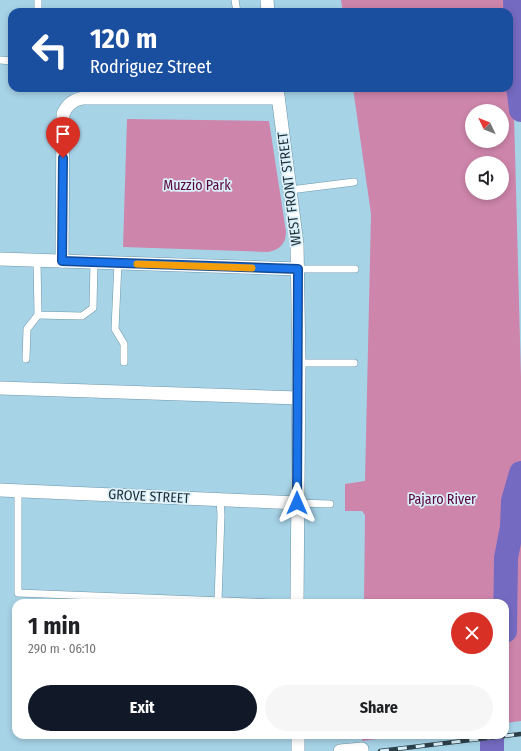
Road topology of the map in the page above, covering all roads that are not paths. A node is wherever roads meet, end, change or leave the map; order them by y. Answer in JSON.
{"nodes":[{"id":1,"x":277,"y":93,"type":"edge"},
{"id":2,"x":354,"y":182,"type":"dead end"},
{"id":3,"x":290,"y":190,"type":"junction"},
{"id":4,"x":0,"y":259,"type":"edge"},
{"id":5,"x":37,"y":261,"type":"junction"},
{"id":6,"x":62,"y":261,"type":"junction"},
{"id":7,"x":94,"y":262,"type":"junction"},
{"id":8,"x":118,"y":263,"type":"junction"},
{"id":9,"x":298,"y":269,"type":"junction"},
{"id":10,"x":355,"y":269,"type":"dead end"},
{"id":11,"x":38,"y":315,"type":"junction"},
{"id":12,"x":26,"y":360,"type":"dead end"},
{"id":13,"x":124,"y":362,"type":"dead end"},
{"id":14,"x":299,"y":363,"type":"junction"},
{"id":15,"x":354,"y":363,"type":"dead end"},
{"id":16,"x":0,"y":388,"type":"edge"},
{"id":17,"x":298,"y":398,"type":"junction"},
{"id":18,"x":0,"y":490,"type":"edge"},
{"id":19,"x":18,"y":491,"type":"junction"},
{"id":20,"x":220,"y":500,"type":"junction"},
{"id":21,"x":297,"y":503,"type":"junction"},
{"id":22,"x":330,"y":504,"type":"dead end"},
{"id":23,"x":168,"y":599,"type":"edge"},
{"id":24,"x":218,"y":599,"type":"edge"},
{"id":25,"x":297,"y":599,"type":"edge"},
{"id":26,"x":298,"y":739,"type":"edge"},
{"id":27,"x":362,"y":750,"type":"edge"},
{"id":28,"x":298,"y":751,"type":"edge"},
{"id":29,"x":340,"y":751,"type":"edge"}],
"edges":[{"from":1,"to":3,"type":"street","name":"WEST FRONT STREET"},
{"from":1,"to":6,"type":"street"},
{"from":2,"to":3,"type":"lane"},
{"from":3,"to":9,"type":"street","name":"WEST FRONT STREET"},
{"from":4,"to":5,"type":"street"},
{"from":5,"to":6,"type":"street"},
{"from":5,"to":11,"type":"lane"},
{"from":6,"to":7,"type":"street"},
{"from":7,"to":8,"type":"street"},
{"from":7,"to":11,"type":"lane"},
{"from":8,"to":9,"type":"street"},
{"from":8,"to":13,"type":"lane"},
{"from":9,"to":10,"type":"lane"},
{"from":9,"to":14,"type":"street","name":"WEST FRONT STREET"},
{"from":11,"to":12,"type":"lane"},
{"from":14,"to":15,"type":"lane"},
{"from":14,"to":17,"type":"street","name":"WEST FRONT STREET"},
{"from":16,"to":17,"type":"street"},
{"from":17,"to":21,"type":"street","name":"WEST FRONT STREET"},
{"from":18,"to":19,"type":"street","name":"GROVE STREET"},
{"from":19,"to":20,"type":"street","name":"GROVE STREET"},
{"from":19,"to":23,"type":"lane"},
{"from":20,"to":21,"type":"street","name":"GROVE STREET"},
{"from":20,"to":24,"type":"lane"},
{"from":21,"to":22,"type":"lane"},
{"from":21,"to":25,"type":"street","name":"WEST FRONT STREET"},
{"from":26,"to":28,"type":"street"},
{"from":27,"to":29,"type":"street"}]}
